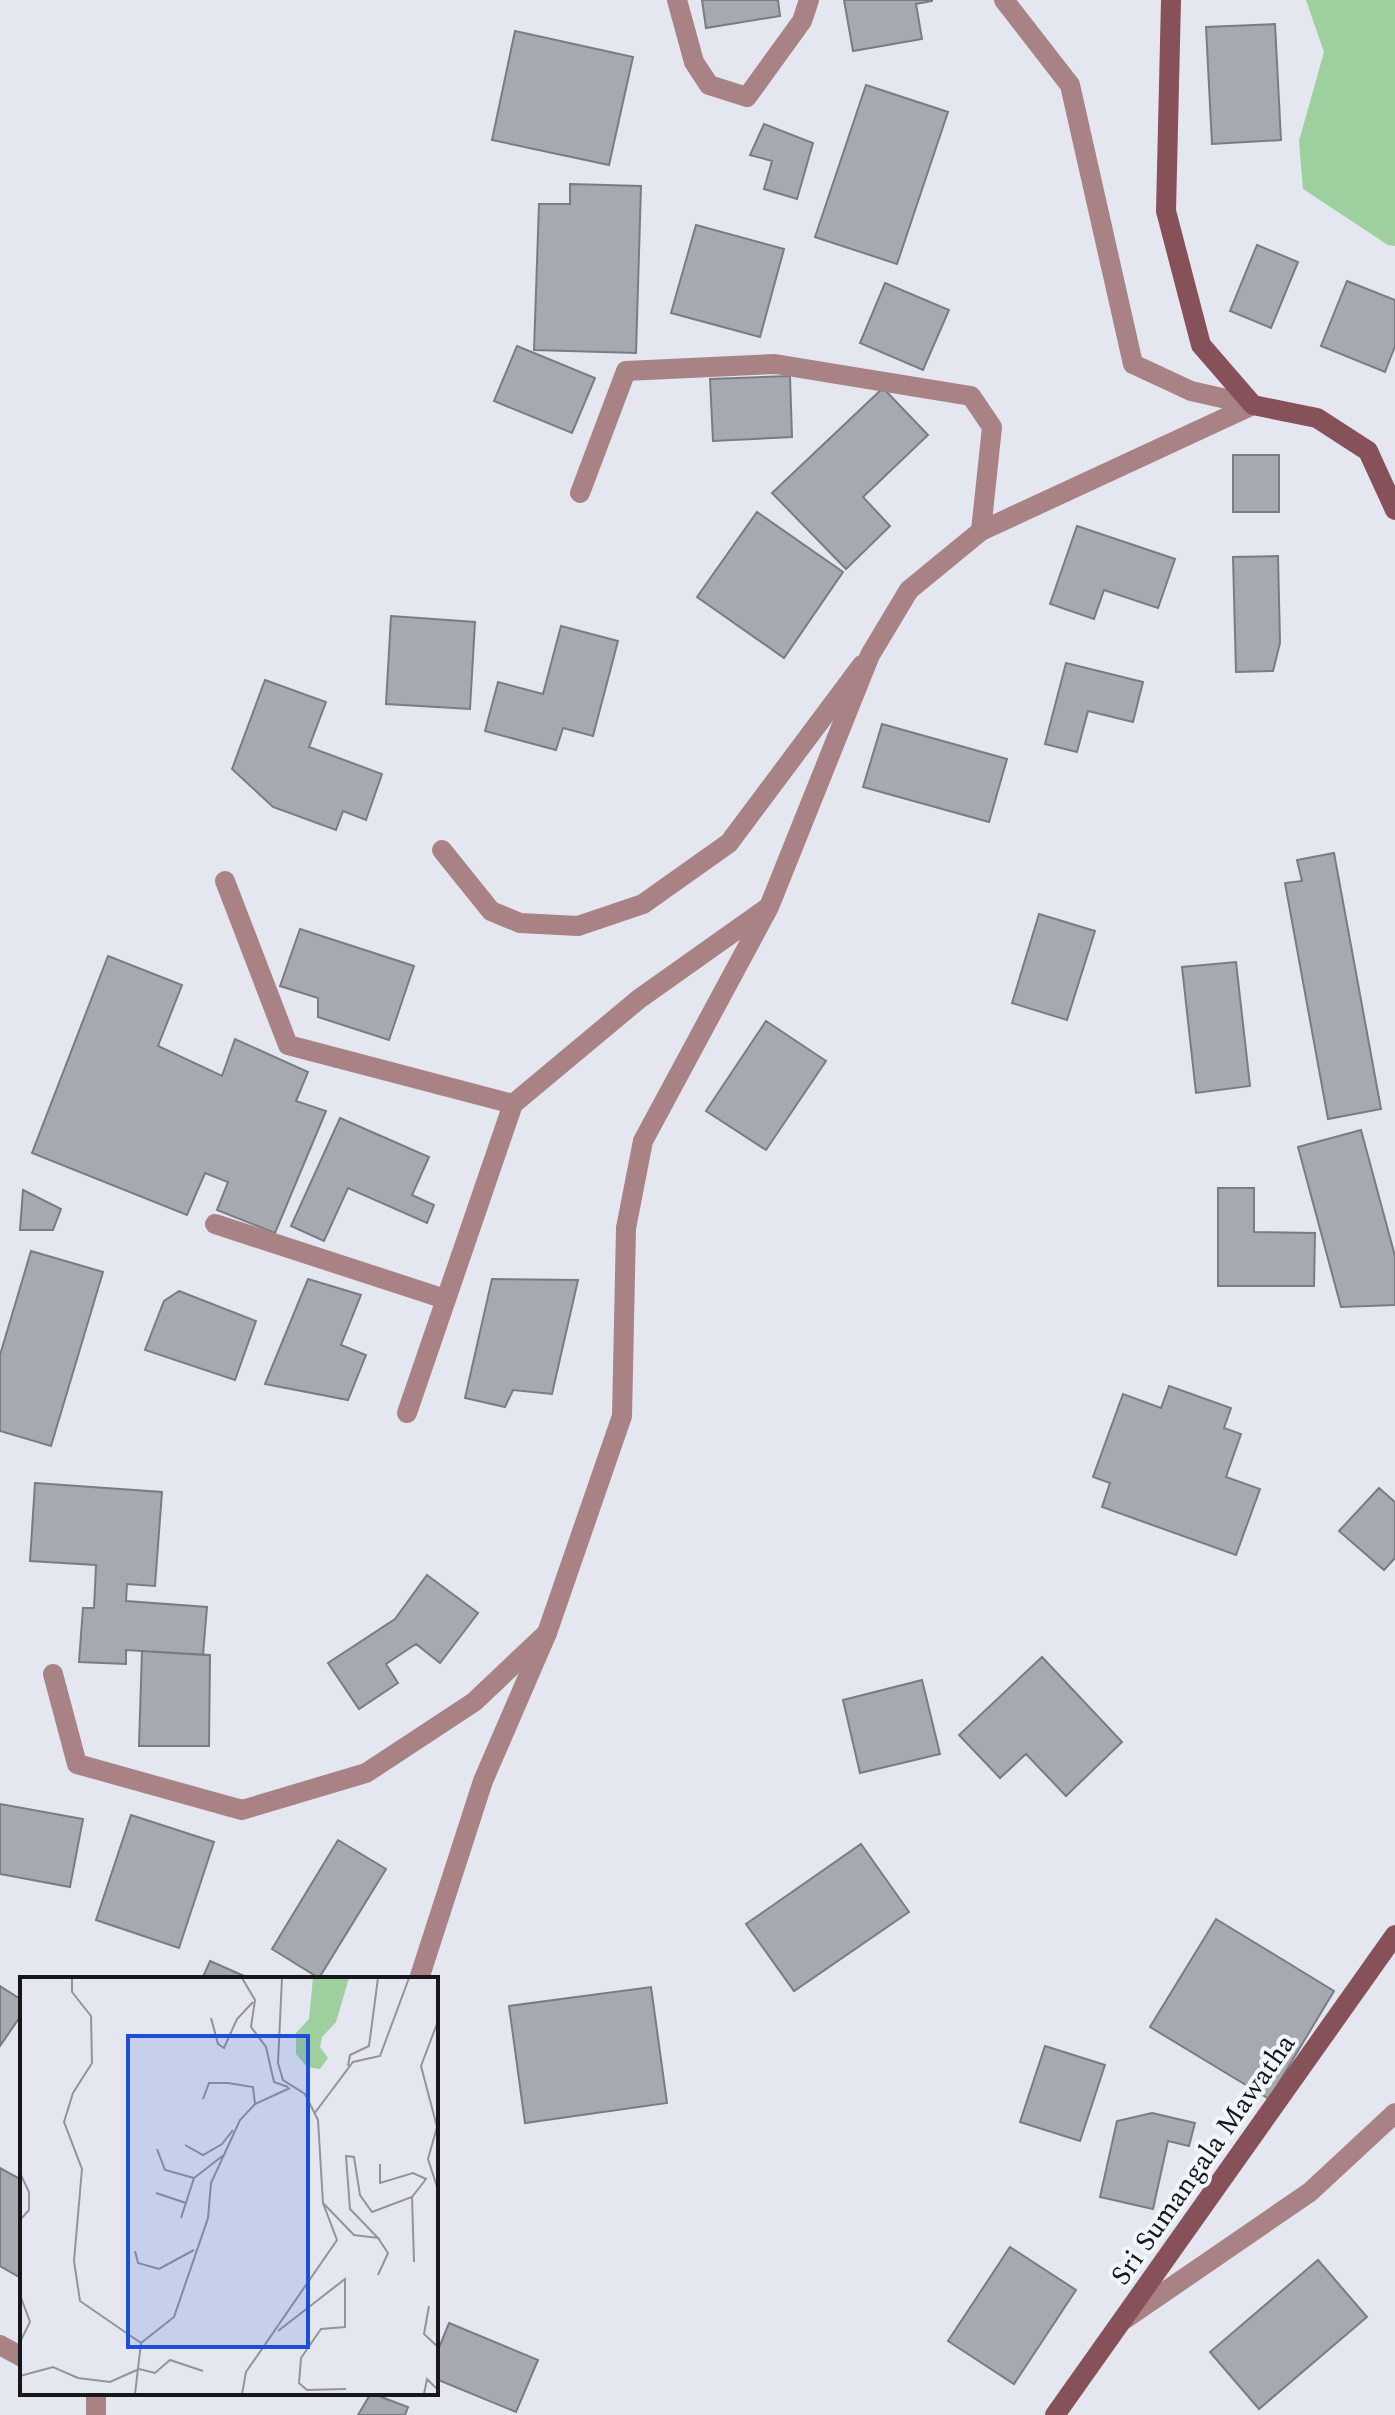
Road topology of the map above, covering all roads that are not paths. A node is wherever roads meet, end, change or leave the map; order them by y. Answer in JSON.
{"nodes":[{"id":1,"x":677,"y":0,"type":"edge"},
{"id":2,"x":809,"y":0,"type":"edge"},
{"id":3,"x":1004,"y":0,"type":"edge"},
{"id":4,"x":1171,"y":0,"type":"edge"},
{"id":5,"x":1253,"y":405,"type":"junction"},
{"id":6,"x":580,"y":493,"type":"dead end"},
{"id":7,"x":1395,"y":510,"type":"edge"},
{"id":8,"x":981,"y":531,"type":"junction"},
{"id":9,"x":870,"y":655,"type":"junction"},
{"id":10,"x":442,"y":850,"type":"dead end"},
{"id":11,"x":225,"y":881,"type":"dead end"},
{"id":12,"x":769,"y":907,"type":"junction"},
{"id":13,"x":513,"y":1104,"type":"junction"},
{"id":14,"x":215,"y":1224,"type":"dead end"},
{"id":15,"x":445,"y":1299,"type":"junction"},
{"id":16,"x":407,"y":1413,"type":"dead end"},
{"id":17,"x":547,"y":1633,"type":"junction"},
{"id":18,"x":53,"y":1674,"type":"dead end"},
{"id":19,"x":1395,"y":1935,"type":"edge"},
{"id":20,"x":420,"y":1977,"type":"edge"},
{"id":21,"x":1395,"y":2113,"type":"edge"},
{"id":22,"x":1122,"y":2321,"type":"junction"},
{"id":23,"x":0,"y":2345,"type":"edge"},
{"id":24,"x":20,"y":2356,"type":"edge"},
{"id":25,"x":1055,"y":2415,"type":"edge"}],
"edges":[{"from":1,"to":2,"type":"street"},
{"from":3,"to":5,"type":"street"},
{"from":4,"to":5,"type":"street"},
{"from":5,"to":7,"type":"street"},
{"from":5,"to":8,"type":"street"},
{"from":6,"to":8,"type":"street"},
{"from":8,"to":9,"type":"street"},
{"from":9,"to":10,"type":"street"},
{"from":9,"to":12,"type":"street"},
{"from":11,"to":13,"type":"street"},
{"from":12,"to":13,"type":"street"},
{"from":12,"to":17,"type":"street"},
{"from":13,"to":15,"type":"street"},
{"from":14,"to":15,"type":"street"},
{"from":15,"to":16,"type":"street"},
{"from":17,"to":18,"type":"street"},
{"from":17,"to":20,"type":"street"},
{"from":19,"to":22,"type":"street","name":"Sri Sumangala Mawatha"},
{"from":21,"to":22,"type":"street"},
{"from":22,"to":25,"type":"street","name":"Sri Sumangala Mawatha"},
{"from":23,"to":24,"type":"street"}]}
